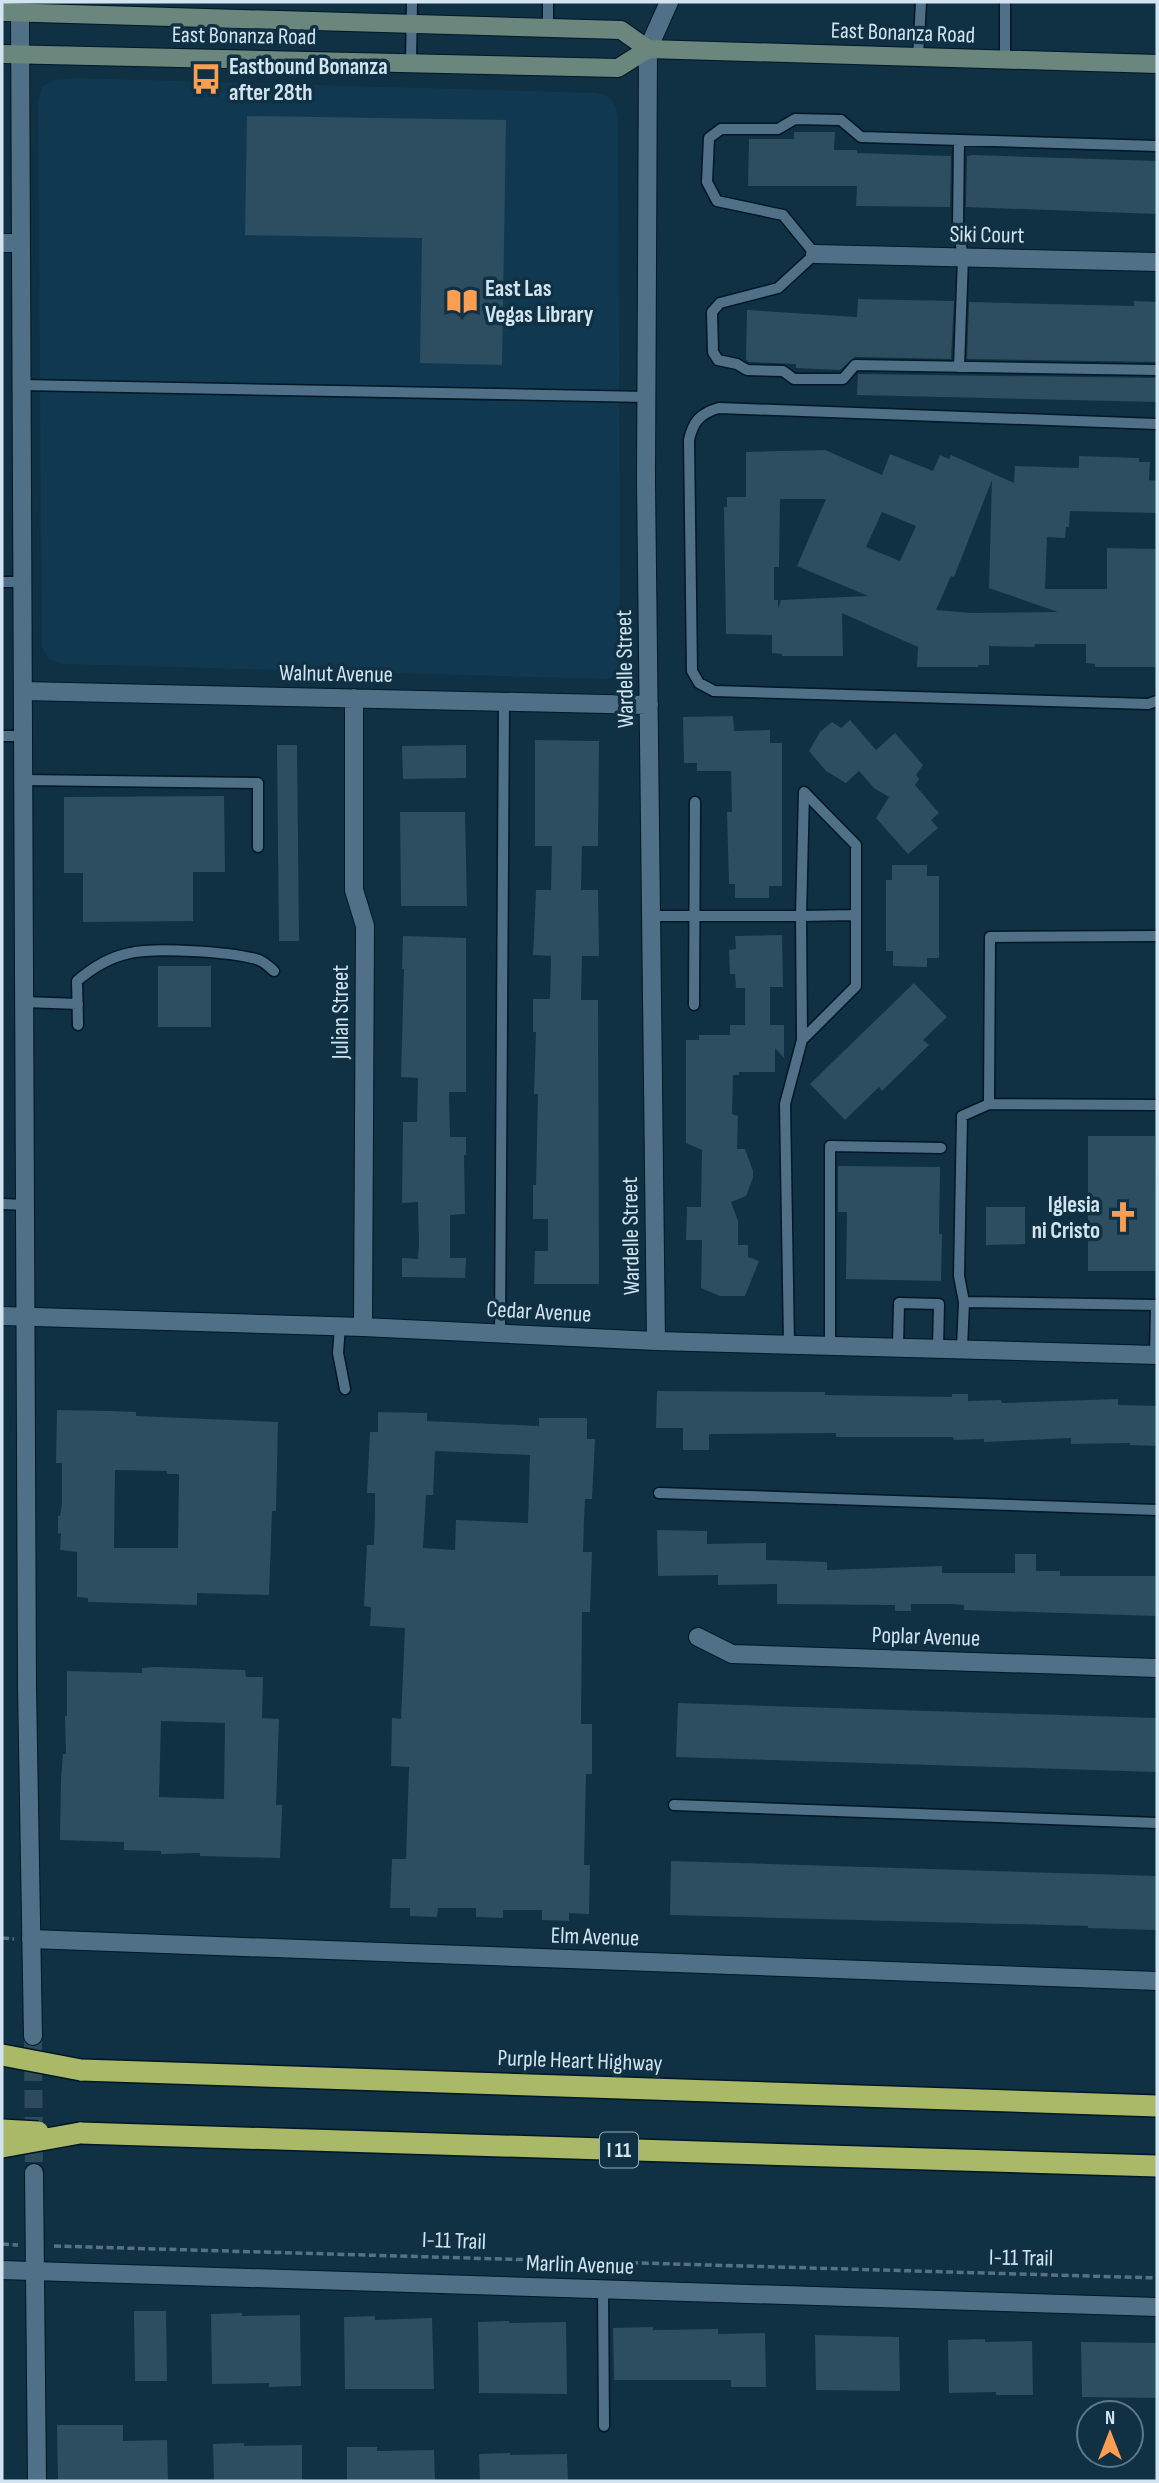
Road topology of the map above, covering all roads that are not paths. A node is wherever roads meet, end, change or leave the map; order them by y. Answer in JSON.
{"nodes":[{"id":1,"x":412,"y":2,"type":"edge"},
{"id":2,"x":548,"y":2,"type":"edge"},
{"id":3,"x":669,"y":2,"type":"edge"},
{"id":4,"x":921,"y":2,"type":"edge"},
{"id":5,"x":1005,"y":2,"type":"edge"},
{"id":6,"x":11,"y":13,"type":"edge"},
{"id":7,"x":411,"y":24,"type":"junction"},
{"id":8,"x":548,"y":28,"type":"junction"},
{"id":9,"x":648,"y":50,"type":"junction"},
{"id":10,"x":10,"y":54,"type":"edge"},
{"id":11,"x":918,"y":57,"type":"junction"},
{"id":12,"x":1005,"y":60,"type":"junction"},
{"id":13,"x":411,"y":63,"type":"junction"},
{"id":14,"x":1157,"y":64,"type":"edge"},
{"id":15,"x":959,"y":140,"type":"junction"},
{"id":16,"x":1157,"y":146,"type":"edge"},
{"id":17,"x":11,"y":243,"type":"edge"},
{"id":18,"x":815,"y":254,"type":"junction"},
{"id":19,"x":963,"y":258,"type":"junction"},
{"id":20,"x":1157,"y":262,"type":"edge"},
{"id":21,"x":960,"y":367,"type":"junction"},
{"id":22,"x":1157,"y":370,"type":"edge"},
{"id":23,"x":21,"y":385,"type":"junction"},
{"id":24,"x":647,"y":397,"type":"junction"},
{"id":25,"x":1157,"y":424,"type":"edge"},
{"id":26,"x":2,"y":582,"type":"edge"},
{"id":27,"x":22,"y":582,"type":"junction"},
{"id":28,"x":23,"y":691,"type":"junction"},
{"id":29,"x":355,"y":698,"type":"junction"},
{"id":30,"x":1157,"y":701,"type":"edge"},
{"id":31,"x":504,"y":702,"type":"junction"},
{"id":32,"x":649,"y":705,"type":"junction"},
{"id":33,"x":2,"y":736,"type":"edge"},
{"id":34,"x":23,"y":736,"type":"junction"},
{"id":35,"x":23,"y":780,"type":"junction"},
{"id":36,"x":695,"y":802,"type":"dead end"},
{"id":37,"x":258,"y":847,"type":"dead end"},
{"id":38,"x":695,"y":914,"type":"junction"},
{"id":39,"x":856,"y":915,"type":"junction"},
{"id":40,"x":651,"y":916,"type":"junction"},
{"id":41,"x":801,"y":916,"type":"junction"},
{"id":42,"x":1157,"y":936,"type":"edge"},
{"id":43,"x":274,"y":971,"type":"dead end"},
{"id":44,"x":25,"y":1002,"type":"junction"},
{"id":45,"x":78,"y":1004,"type":"junction"},
{"id":46,"x":694,"y":1006,"type":"dead end"},
{"id":47,"x":78,"y":1025,"type":"dead end"},
{"id":48,"x":802,"y":1040,"type":"junction"},
{"id":49,"x":989,"y":1104,"type":"junction"},
{"id":50,"x":1157,"y":1105,"type":"edge"},
{"id":51,"x":941,"y":1148,"type":"dead end"},
{"id":52,"x":2,"y":1204,"type":"edge"},
{"id":53,"x":26,"y":1205,"type":"junction"},
{"id":54,"x":964,"y":1302,"type":"junction"},
{"id":55,"x":2,"y":1316,"type":"edge"},
{"id":56,"x":26,"y":1316,"type":"junction"},
{"id":57,"x":340,"y":1326,"type":"junction"},
{"id":58,"x":363,"y":1327,"type":"junction"},
{"id":59,"x":500,"y":1333,"type":"junction"},
{"id":60,"x":656,"y":1341,"type":"junction"},
{"id":61,"x":789,"y":1344,"type":"junction"},
{"id":62,"x":830,"y":1345,"type":"junction"},
{"id":63,"x":898,"y":1347,"type":"junction"},
{"id":64,"x":938,"y":1348,"type":"junction"},
{"id":65,"x":962,"y":1348,"type":"junction"},
{"id":66,"x":1156,"y":1355,"type":"edge"},
{"id":67,"x":345,"y":1389,"type":"dead end"},
{"id":68,"x":659,"y":1493,"type":"dead end"},
{"id":69,"x":1157,"y":1510,"type":"edge"},
{"id":70,"x":698,"y":1637,"type":"dead end"},
{"id":71,"x":1157,"y":1668,"type":"edge"},
{"id":72,"x":674,"y":1805,"type":"dead end"},
{"id":73,"x":1157,"y":1823,"type":"edge"},
{"id":74,"x":31,"y":1939,"type":"junction"},
{"id":75,"x":1157,"y":1981,"type":"edge"},
{"id":76,"x":33,"y":2036,"type":"tunnel mouth"},
{"id":77,"x":2,"y":2055,"type":"edge"},
{"id":78,"x":2,"y":2069,"type":"edge"},
{"id":79,"x":81,"y":2070,"type":"junction"},
{"id":80,"x":1157,"y":2106,"type":"edge"},
{"id":81,"x":2,"y":2130,"type":"edge"},
{"id":82,"x":80,"y":2133,"type":"junction"},
{"id":83,"x":2,"y":2147,"type":"edge"},
{"id":84,"x":1157,"y":2166,"type":"edge"},
{"id":85,"x":34,"y":2173,"type":"tunnel mouth"},
{"id":86,"x":2,"y":2270,"type":"edge"},
{"id":87,"x":34,"y":2271,"type":"junction"},
{"id":88,"x":603,"y":2289,"type":"junction"},
{"id":89,"x":1157,"y":2307,"type":"edge"},
{"id":90,"x":604,"y":2426,"type":"dead end"},
{"id":91,"x":37,"y":2481,"type":"edge"}],
"edges":[{"from":1,"to":7,"type":"lane"},
{"from":2,"to":8,"type":"lane"},
{"from":3,"to":9,"type":"street","name":"Wardelle Street"},
{"from":4,"to":11,"type":"lane"},
{"from":5,"to":12,"type":"lane"},
{"from":6,"to":7,"type":"main road","name":"East Bonanza Road"},
{"from":6,"to":10,"type":"street"},
{"from":7,"to":8,"type":"main road","name":"East Bonanza Road"},
{"from":7,"to":13,"type":"lane"},
{"from":8,"to":9,"type":"main road","name":"East Bonanza Road"},
{"from":9,"to":11,"type":"main road","name":"East Bonanza Road"},
{"from":9,"to":13,"type":"main road","name":"East Bonanza Road"},
{"from":9,"to":24,"type":"street","name":"Wardelle Street"},
{"from":10,"to":13,"type":"main road","name":"East Bonanza Road"},
{"from":10,"to":17,"type":"street"},
{"from":11,"to":12,"type":"main road","name":"East Bonanza Road"},
{"from":12,"to":14,"type":"main road","name":"East Bonanza Road"},
{"from":15,"to":16,"type":"lane"},
{"from":15,"to":18,"type":"lane"},
{"from":15,"to":19,"type":"lane"},
{"from":17,"to":23,"type":"street"},
{"from":18,"to":19,"type":"street","name":"Siki Court"},
{"from":18,"to":21,"type":"lane"},
{"from":19,"to":20,"type":"street","name":"Siki Court"},
{"from":19,"to":21,"type":"lane"},
{"from":21,"to":22,"type":"lane"},
{"from":23,"to":24,"type":"lane"},
{"from":23,"to":27,"type":"street"},
{"from":24,"to":32,"type":"street","name":"Wardelle Street"},
{"from":25,"to":30,"type":"lane"},
{"from":26,"to":27,"type":"lane"},
{"from":27,"to":28,"type":"street"},
{"from":28,"to":29,"type":"street","name":"Walnut Avenue"},
{"from":28,"to":34,"type":"street"},
{"from":29,"to":31,"type":"street","name":"Walnut Avenue"},
{"from":29,"to":58,"type":"street","name":"Julian Street"},
{"from":31,"to":32,"type":"street","name":"Walnut Avenue"},
{"from":31,"to":59,"type":"lane"},
{"from":32,"to":40,"type":"street","name":"Wardelle Street"},
{"from":33,"to":34,"type":"lane"},
{"from":34,"to":35,"type":"street"},
{"from":35,"to":37,"type":"lane"},
{"from":35,"to":44,"type":"street"},
{"from":36,"to":38,"type":"lane"},
{"from":38,"to":40,"type":"lane"},
{"from":38,"to":41,"type":"lane"},
{"from":38,"to":46,"type":"lane"},
{"from":39,"to":41,"type":"lane"},
{"from":39,"to":41,"type":"lane"},
{"from":39,"to":48,"type":"lane"},
{"from":40,"to":60,"type":"street","name":"Wardelle Street"},
{"from":41,"to":48,"type":"lane"},
{"from":42,"to":49,"type":"lane"},
{"from":43,"to":45,"type":"lane"},
{"from":44,"to":45,"type":"lane"},
{"from":44,"to":53,"type":"street"},
{"from":45,"to":47,"type":"lane"},
{"from":48,"to":61,"type":"lane"},
{"from":49,"to":50,"type":"lane"},
{"from":49,"to":54,"type":"lane"},
{"from":51,"to":62,"type":"lane"},
{"from":52,"to":53,"type":"lane"},
{"from":53,"to":56,"type":"street"},
{"from":54,"to":65,"type":"lane"},
{"from":54,"to":66,"type":"lane"},
{"from":55,"to":56,"type":"street","name":"Cedar Avenue"},
{"from":56,"to":57,"type":"street","name":"Cedar Avenue"},
{"from":56,"to":74,"type":"street"},
{"from":57,"to":58,"type":"street","name":"Cedar Avenue"},
{"from":57,"to":67,"type":"lane"},
{"from":58,"to":59,"type":"street","name":"Cedar Avenue"},
{"from":59,"to":60,"type":"street","name":"Cedar Avenue"},
{"from":60,"to":61,"type":"street","name":"Cedar Avenue"},
{"from":61,"to":62,"type":"street","name":"Cedar Avenue"},
{"from":62,"to":63,"type":"street","name":"Cedar Avenue"},
{"from":63,"to":64,"type":"street","name":"Cedar Avenue"},
{"from":63,"to":64,"type":"lane"},
{"from":64,"to":65,"type":"street","name":"Cedar Avenue"},
{"from":65,"to":66,"type":"street","name":"Cedar Avenue"},
{"from":68,"to":69,"type":"lane"},
{"from":70,"to":71,"type":"street","name":"Poplar Avenue"},
{"from":72,"to":73,"type":"lane"},
{"from":74,"to":75,"type":"street","name":"Elm Avenue"},
{"from":74,"to":76,"type":"street"},
{"from":77,"to":79,"type":"highway","bridge":true},
{"from":78,"to":79,"type":"highway","name":"Purple Heart Highway","bridge":true},
{"from":79,"to":80,"type":"highway","name":"Purple Heart Highway"},
{"from":81,"to":82,"type":"highway","number":"I 11","bridge":true},
{"from":82,"to":83,"type":"highway","bridge":true},
{"from":82,"to":84,"type":"highway","number":"I 11"},
{"from":85,"to":87,"type":"street"},
{"from":86,"to":87,"type":"street","name":"Marlin Avenue"},
{"from":87,"to":88,"type":"street","name":"Marlin Avenue"},
{"from":87,"to":91,"type":"street"},
{"from":88,"to":89,"type":"street","name":"Marlin Avenue"},
{"from":88,"to":90,"type":"lane"}]}
